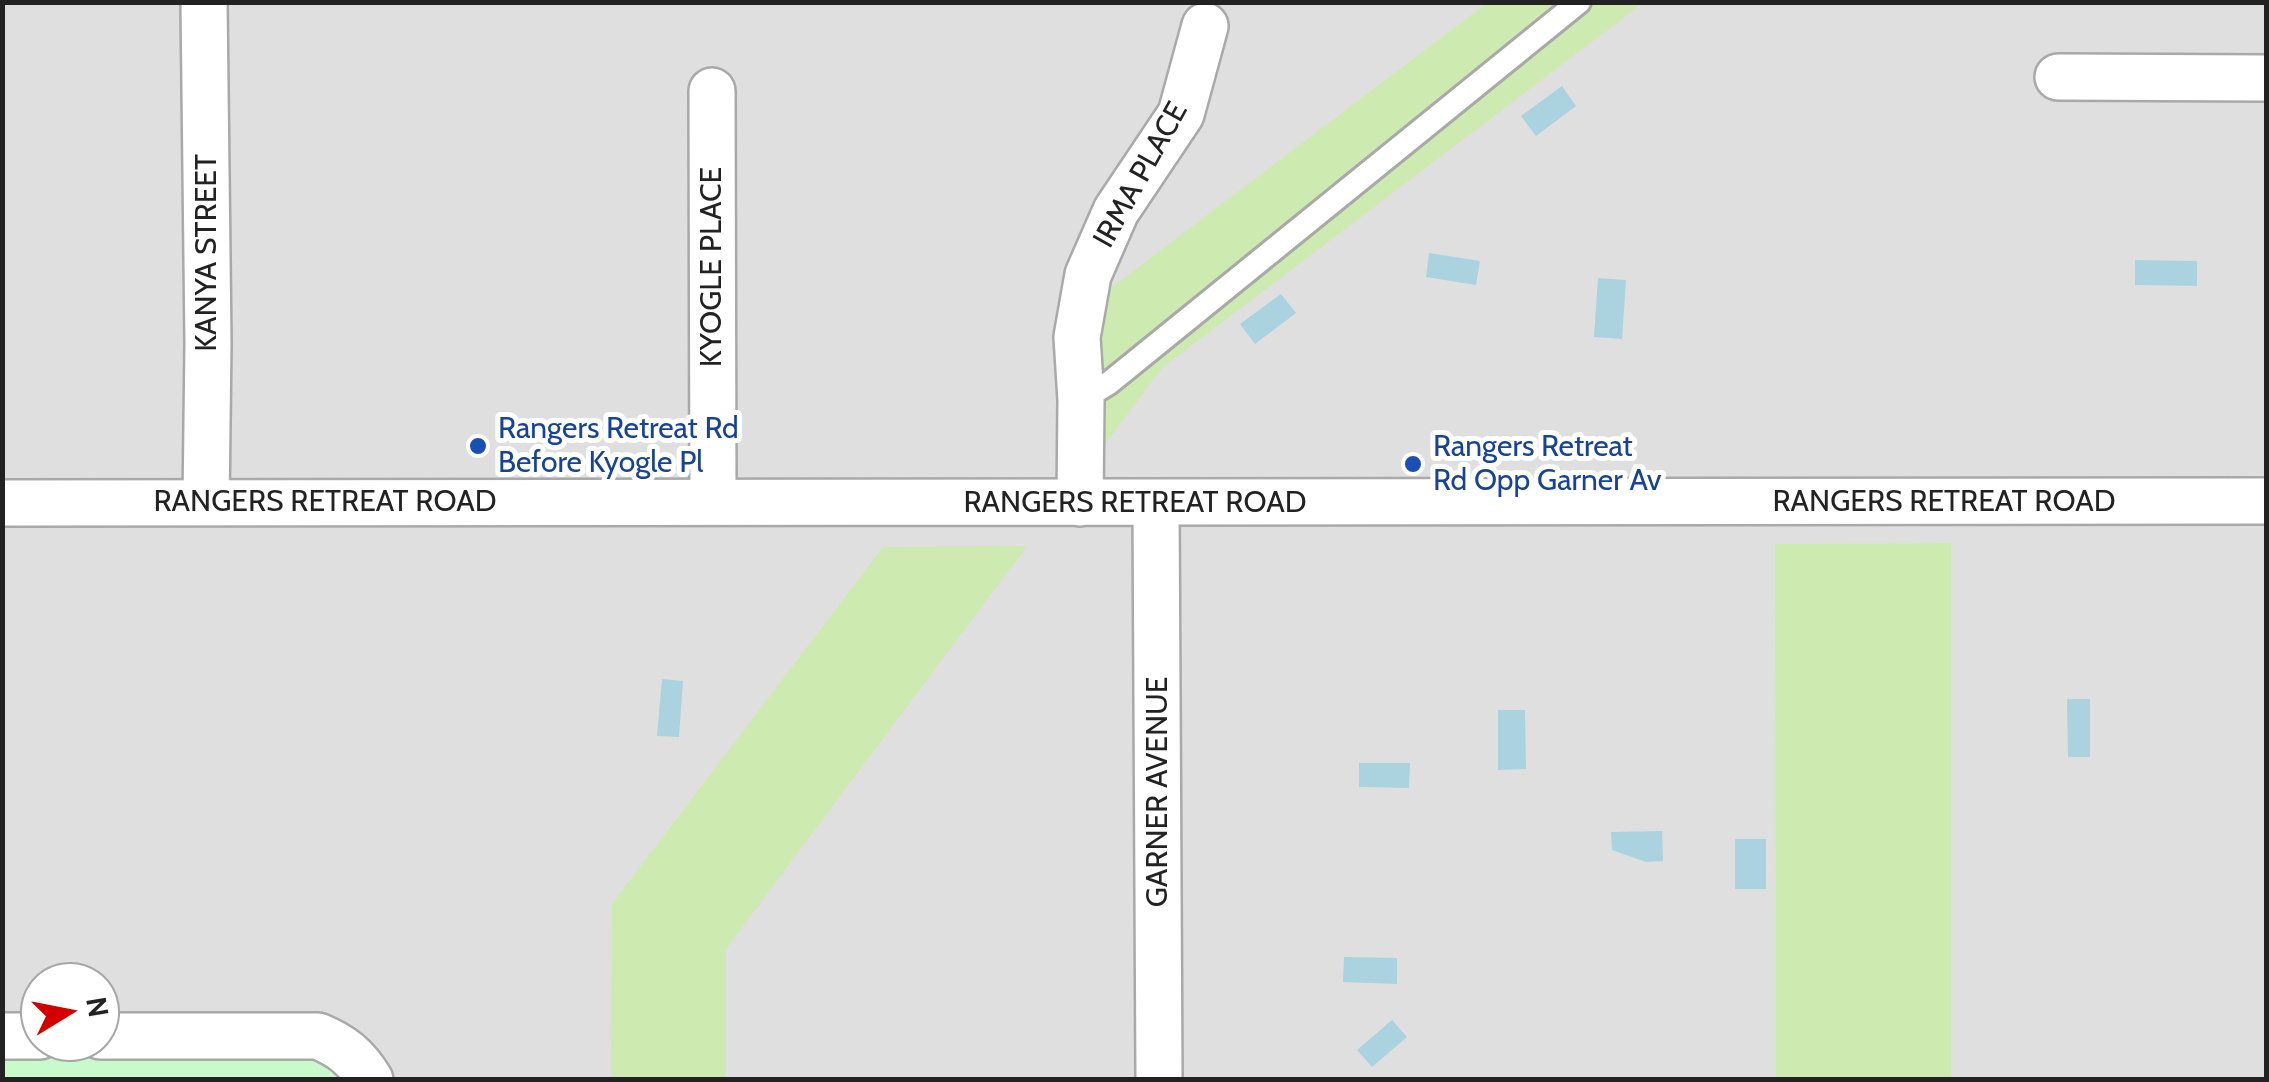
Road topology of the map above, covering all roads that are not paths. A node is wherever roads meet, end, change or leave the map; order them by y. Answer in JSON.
{"nodes":[{"id":1,"x":204,"y":2,"type":"edge"},
{"id":2,"x":1580,"y":2,"type":"edge"},
{"id":3,"x":1204,"y":26,"type":"dead end"},
{"id":4,"x":2058,"y":77,"type":"dead end"},
{"id":5,"x":2266,"y":78,"type":"edge"},
{"id":6,"x":712,"y":92,"type":"dead end"},
{"id":7,"x":1082,"y":400,"type":"junction"},
{"id":8,"x":2266,"y":501,"type":"edge"},
{"id":9,"x":206,"y":502,"type":"junction"},
{"id":10,"x":713,"y":502,"type":"junction"},
{"id":11,"x":2,"y":503,"type":"edge"},
{"id":12,"x":1080,"y":503,"type":"junction"},
{"id":13,"x":1156,"y":504,"type":"junction"},
{"id":14,"x":120,"y":1036,"type":"edge"},
{"id":15,"x":370,"y":1080,"type":"edge"},
{"id":16,"x":1159,"y":1080,"type":"edge"}],
"edges":[{"from":1,"to":9,"type":"street","name":"KANYA STREET"},
{"from":2,"to":7,"type":"lane"},
{"from":3,"to":7,"type":"street","name":"IRMA PLACE"},
{"from":4,"to":5,"type":"street"},
{"from":6,"to":10,"type":"street","name":"KYOGLE PLACE"},
{"from":7,"to":12,"type":"street","name":"IRMA PLACE"},
{"from":8,"to":13,"type":"street","name":"RANGERS RETREAT ROAD"},
{"from":9,"to":10,"type":"street","name":"RANGERS RETREAT ROAD"},
{"from":9,"to":11,"type":"street","name":"RANGERS RETREAT ROAD"},
{"from":10,"to":12,"type":"street","name":"RANGERS RETREAT ROAD"},
{"from":12,"to":13,"type":"street","name":"RANGERS RETREAT ROAD"},
{"from":13,"to":16,"type":"street","name":"GARNER AVENUE"},
{"from":14,"to":15,"type":"street"}]}
